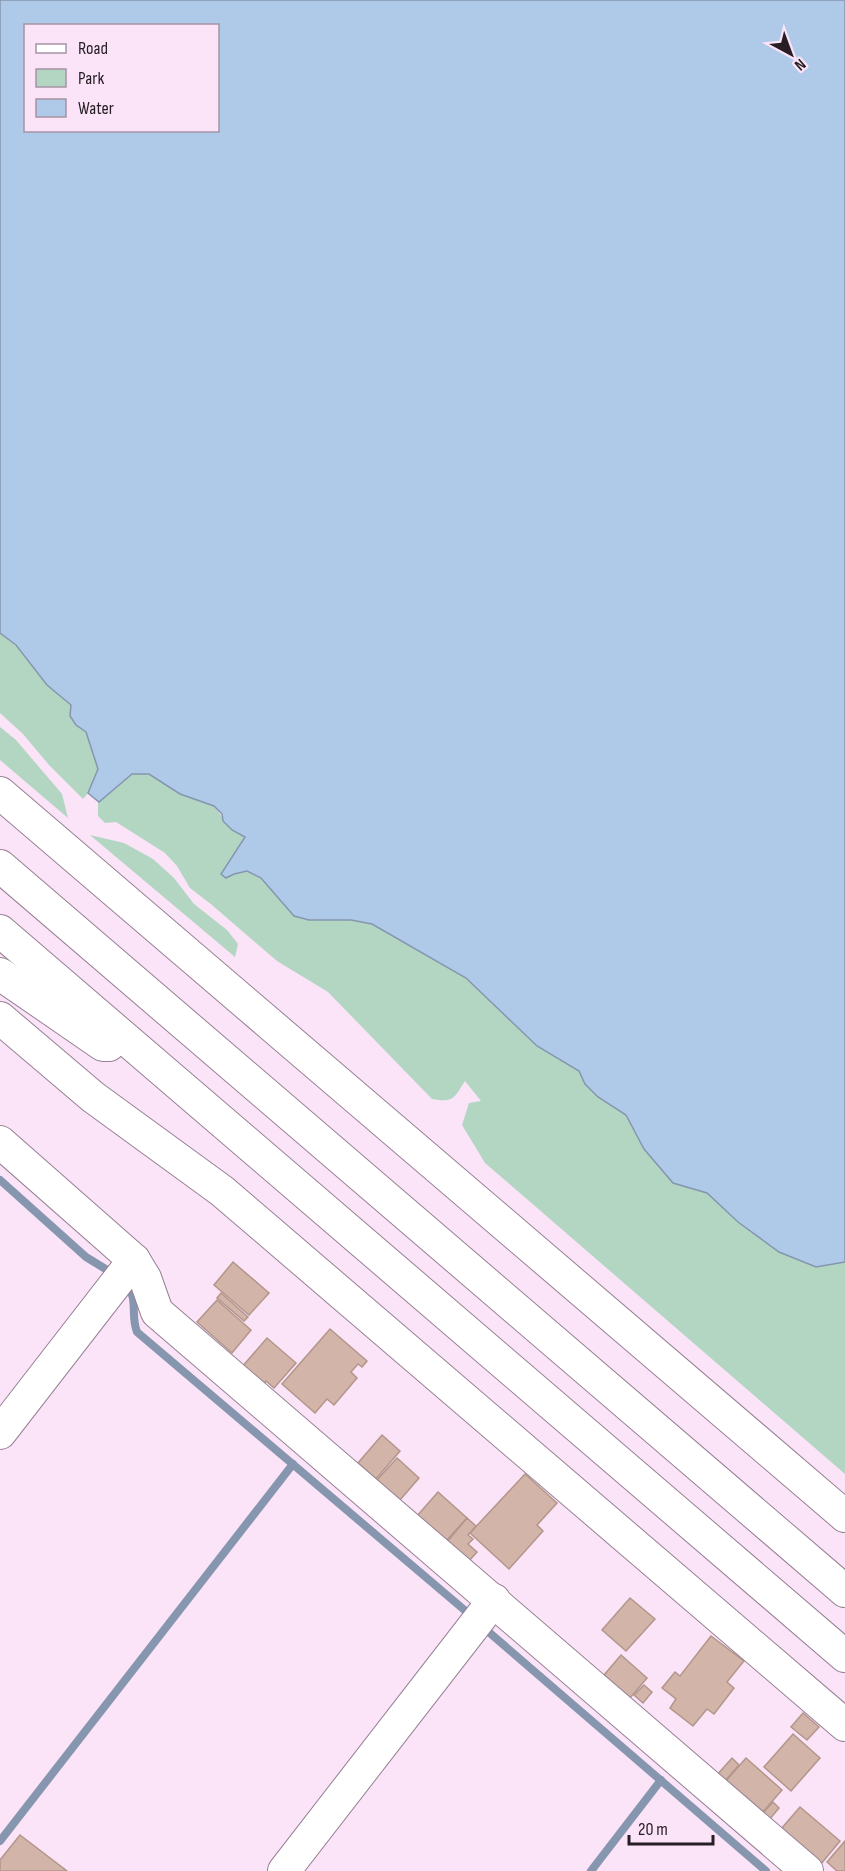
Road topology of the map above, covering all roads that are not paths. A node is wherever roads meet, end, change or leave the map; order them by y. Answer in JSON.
{"nodes":[{"id":1,"x":0,"y":793,"type":"edge"},
{"id":2,"x":0,"y":866,"type":"edge"},
{"id":3,"x":0,"y":931,"type":"edge"},
{"id":4,"x":0,"y":974,"type":"edge"},
{"id":5,"x":0,"y":1018,"type":"edge"},
{"id":6,"x":136,"y":1048,"type":"junction"},
{"id":7,"x":0,"y":1142,"type":"edge"},
{"id":8,"x":134,"y":1260,"type":"junction"},
{"id":9,"x":0,"y":1433,"type":"edge"},
{"id":10,"x":845,"y":1516,"type":"edge"},
{"id":11,"x":845,"y":1591,"type":"edge"},
{"id":12,"x":494,"y":1600,"type":"junction"},
{"id":13,"x":845,"y":1656,"type":"edge"},
{"id":14,"x":845,"y":1725,"type":"edge"},
{"id":15,"x":284,"y":1871,"type":"edge"},
{"id":16,"x":807,"y":1871,"type":"edge"}],
"edges":[{"from":1,"to":10,"type":"street"},
{"from":2,"to":11,"type":"street"},
{"from":3,"to":6,"type":"street"},
{"from":4,"to":6,"type":"street"},
{"from":5,"to":14,"type":"street"},
{"from":6,"to":13,"type":"street"},
{"from":7,"to":8,"type":"street"},
{"from":8,"to":9,"type":"street"},
{"from":8,"to":12,"type":"street"},
{"from":12,"to":15,"type":"street"},
{"from":12,"to":16,"type":"street"}]}
